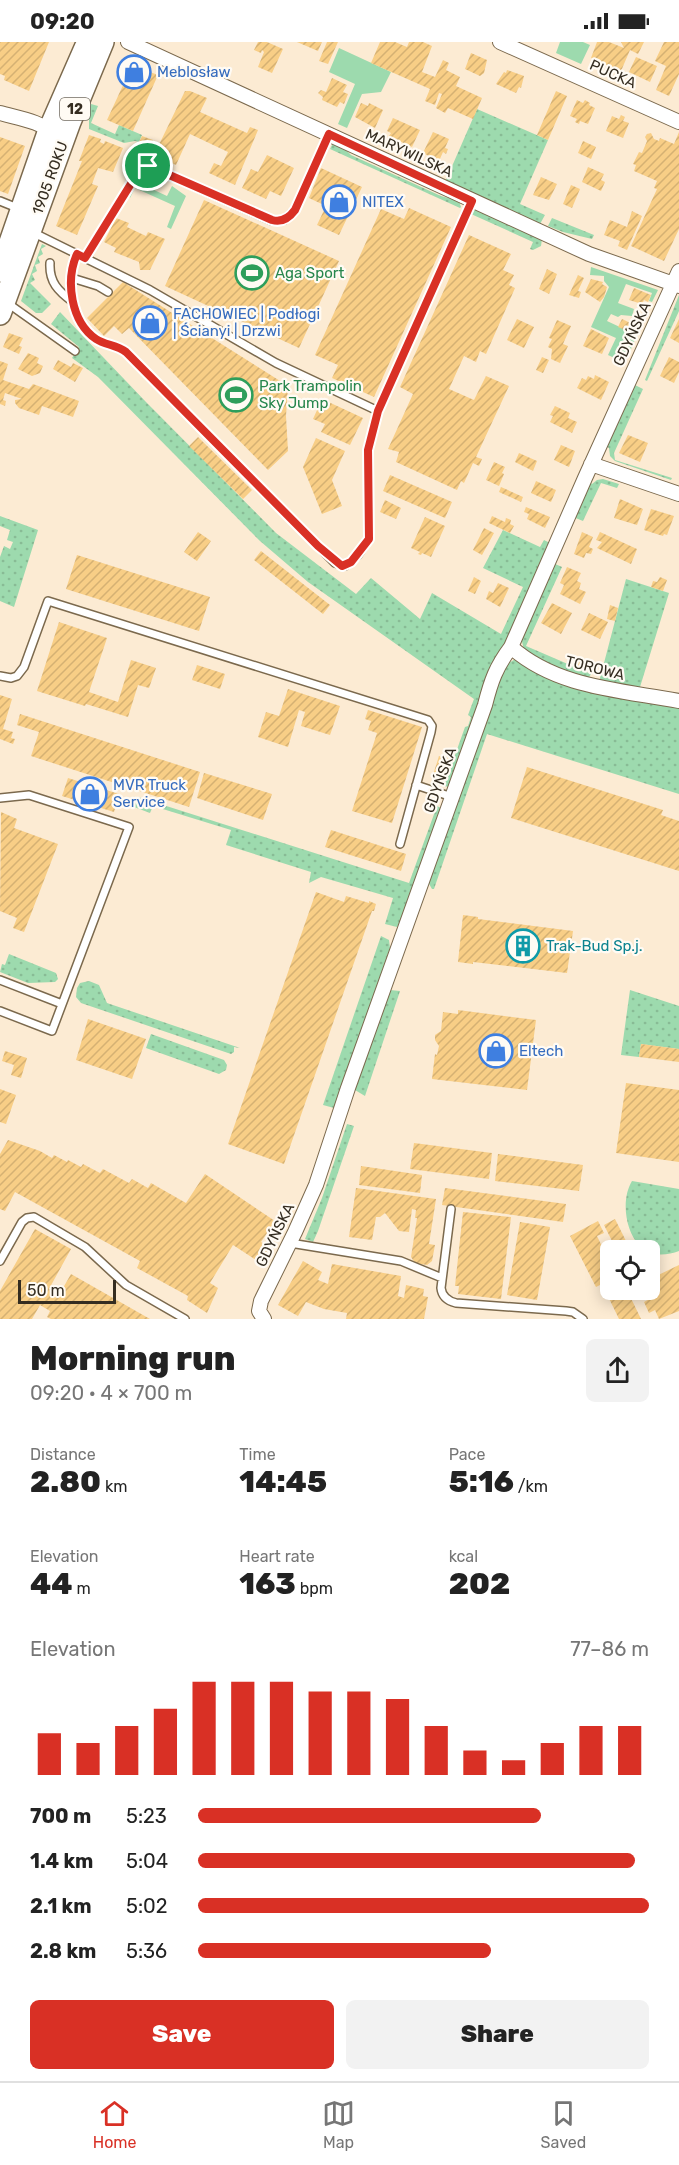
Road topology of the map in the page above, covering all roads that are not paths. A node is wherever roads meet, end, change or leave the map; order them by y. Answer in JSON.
{"nodes":[{"id":1,"x":128,"y":42,"type":"edge"},
{"id":2,"x":500,"y":42,"type":"edge"},
{"id":3,"x":101,"y":43,"type":"edge"},
{"id":4,"x":0,"y":113,"type":"edge"},
{"id":5,"x":679,"y":122,"type":"edge"},
{"id":6,"x":49,"y":130,"type":"junction"},
{"id":7,"x":329,"y":134,"type":"junction"},
{"id":8,"x":58,"y":154,"type":"junction"},
{"id":9,"x":0,"y":201,"type":"edge"},
{"id":10,"x":472,"y":201,"type":"junction"},
{"id":11,"x":23,"y":204,"type":"junction"},
{"id":12,"x":31,"y":231,"type":"junction"},
{"id":13,"x":81,"y":256,"type":"junction"},
{"id":14,"x":50,"y":263,"type":"dead end"},
{"id":15,"x":0,"y":271,"type":"edge"},
{"id":16,"x":72,"y":279,"type":"junction"},
{"id":17,"x":677,"y":280,"type":"edge"},
{"id":18,"x":108,"y":292,"type":"dead end"},
{"id":19,"x":73,"y":302,"type":"junction"},
{"id":20,"x":3,"y":308,"type":"edge"},
{"id":21,"x":75,"y":351,"type":"dead end"},
{"id":22,"x":378,"y":411,"type":"junction"},
{"id":23,"x":591,"y":464,"type":"junction"},
{"id":24,"x":679,"y":494,"type":"edge"},
{"id":25,"x":511,"y":648,"type":"junction"},
{"id":26,"x":0,"y":676,"type":"edge"},
{"id":27,"x":679,"y":701,"type":"edge"},
{"id":28,"x":416,"y":785,"type":"junction"},
{"id":29,"x":452,"y":797,"type":"junction"},
{"id":30,"x":0,"y":798,"type":"edge"},
{"id":31,"x":400,"y":844,"type":"dead end"},
{"id":32,"x":0,"y":980,"type":"edge"},
{"id":33,"x":62,"y":1004,"type":"junction"},
{"id":34,"x":0,"y":1011,"type":"edge"},
{"id":35,"x":451,"y":1209,"type":"dead end"},
{"id":36,"x":290,"y":1243,"type":"junction"},
{"id":37,"x":0,"y":1261,"type":"edge"},
{"id":38,"x":442,"y":1278,"type":"junction"},
{"id":39,"x":258,"y":1316,"type":"edge"},
{"id":40,"x":185,"y":1319,"type":"edge"},
{"id":41,"x":583,"y":1319,"type":"edge"}],
"edges":[{"from":1,"to":7,"type":"street","name":"MARYWILSKA"},
{"from":2,"to":5,"type":"street","name":"PUCKA"},
{"from":3,"to":6,"type":"main road","name":"1905 ROKU","number":"12"},
{"from":3,"to":8,"type":"main road","name":"1905 ROKU","number":"12"},
{"from":4,"to":6,"type":"street"},
{"from":6,"to":8,"type":"street"},
{"from":6,"to":11,"type":"main road","name":"1905 ROKU","number":"12"},
{"from":7,"to":10,"type":"street","name":"MARYWILSKA"},
{"from":7,"to":13,"type":"lane"},
{"from":8,"to":12,"type":"main road","name":"1905 ROKU","number":"12"},
{"from":9,"to":11,"type":"lane"},
{"from":10,"to":17,"type":"street","name":"MARYWILSKA"},
{"from":10,"to":22,"type":"lane"},
{"from":11,"to":12,"type":"lane"},
{"from":11,"to":15,"type":"main road","name":"1905 ROKU","number":"12"},
{"from":12,"to":13,"type":"lane"},
{"from":12,"to":20,"type":"main road","name":"1905 ROKU","number":"12"},
{"from":13,"to":16,"type":"lane"},
{"from":13,"to":22,"type":"lane"},
{"from":14,"to":19,"type":"lane"},
{"from":16,"to":18,"type":"lane"},
{"from":16,"to":19,"type":"lane"},
{"from":17,"to":23,"type":"street","name":"GDYŃSKA"},
{"from":19,"to":22,"type":"lane"},
{"from":20,"to":21,"type":"lane"},
{"from":23,"to":24,"type":"street"},
{"from":23,"to":25,"type":"street","name":"GDYŃSKA"},
{"from":25,"to":27,"type":"street","name":"TOROWA"},
{"from":25,"to":29,"type":"street","name":"GDYŃSKA"},
{"from":26,"to":28,"type":"lane"},
{"from":28,"to":29,"type":"lane"},
{"from":28,"to":31,"type":"lane"},
{"from":29,"to":36,"type":"street","name":"GDYŃSKA"},
{"from":30,"to":33,"type":"lane"},
{"from":32,"to":33,"type":"lane"},
{"from":33,"to":34,"type":"lane"},
{"from":35,"to":38,"type":"lane"},
{"from":36,"to":38,"type":"lane"},
{"from":36,"to":39,"type":"street","name":"GDYŃSKA"},
{"from":37,"to":40,"type":"lane"},
{"from":38,"to":41,"type":"lane"}]}
